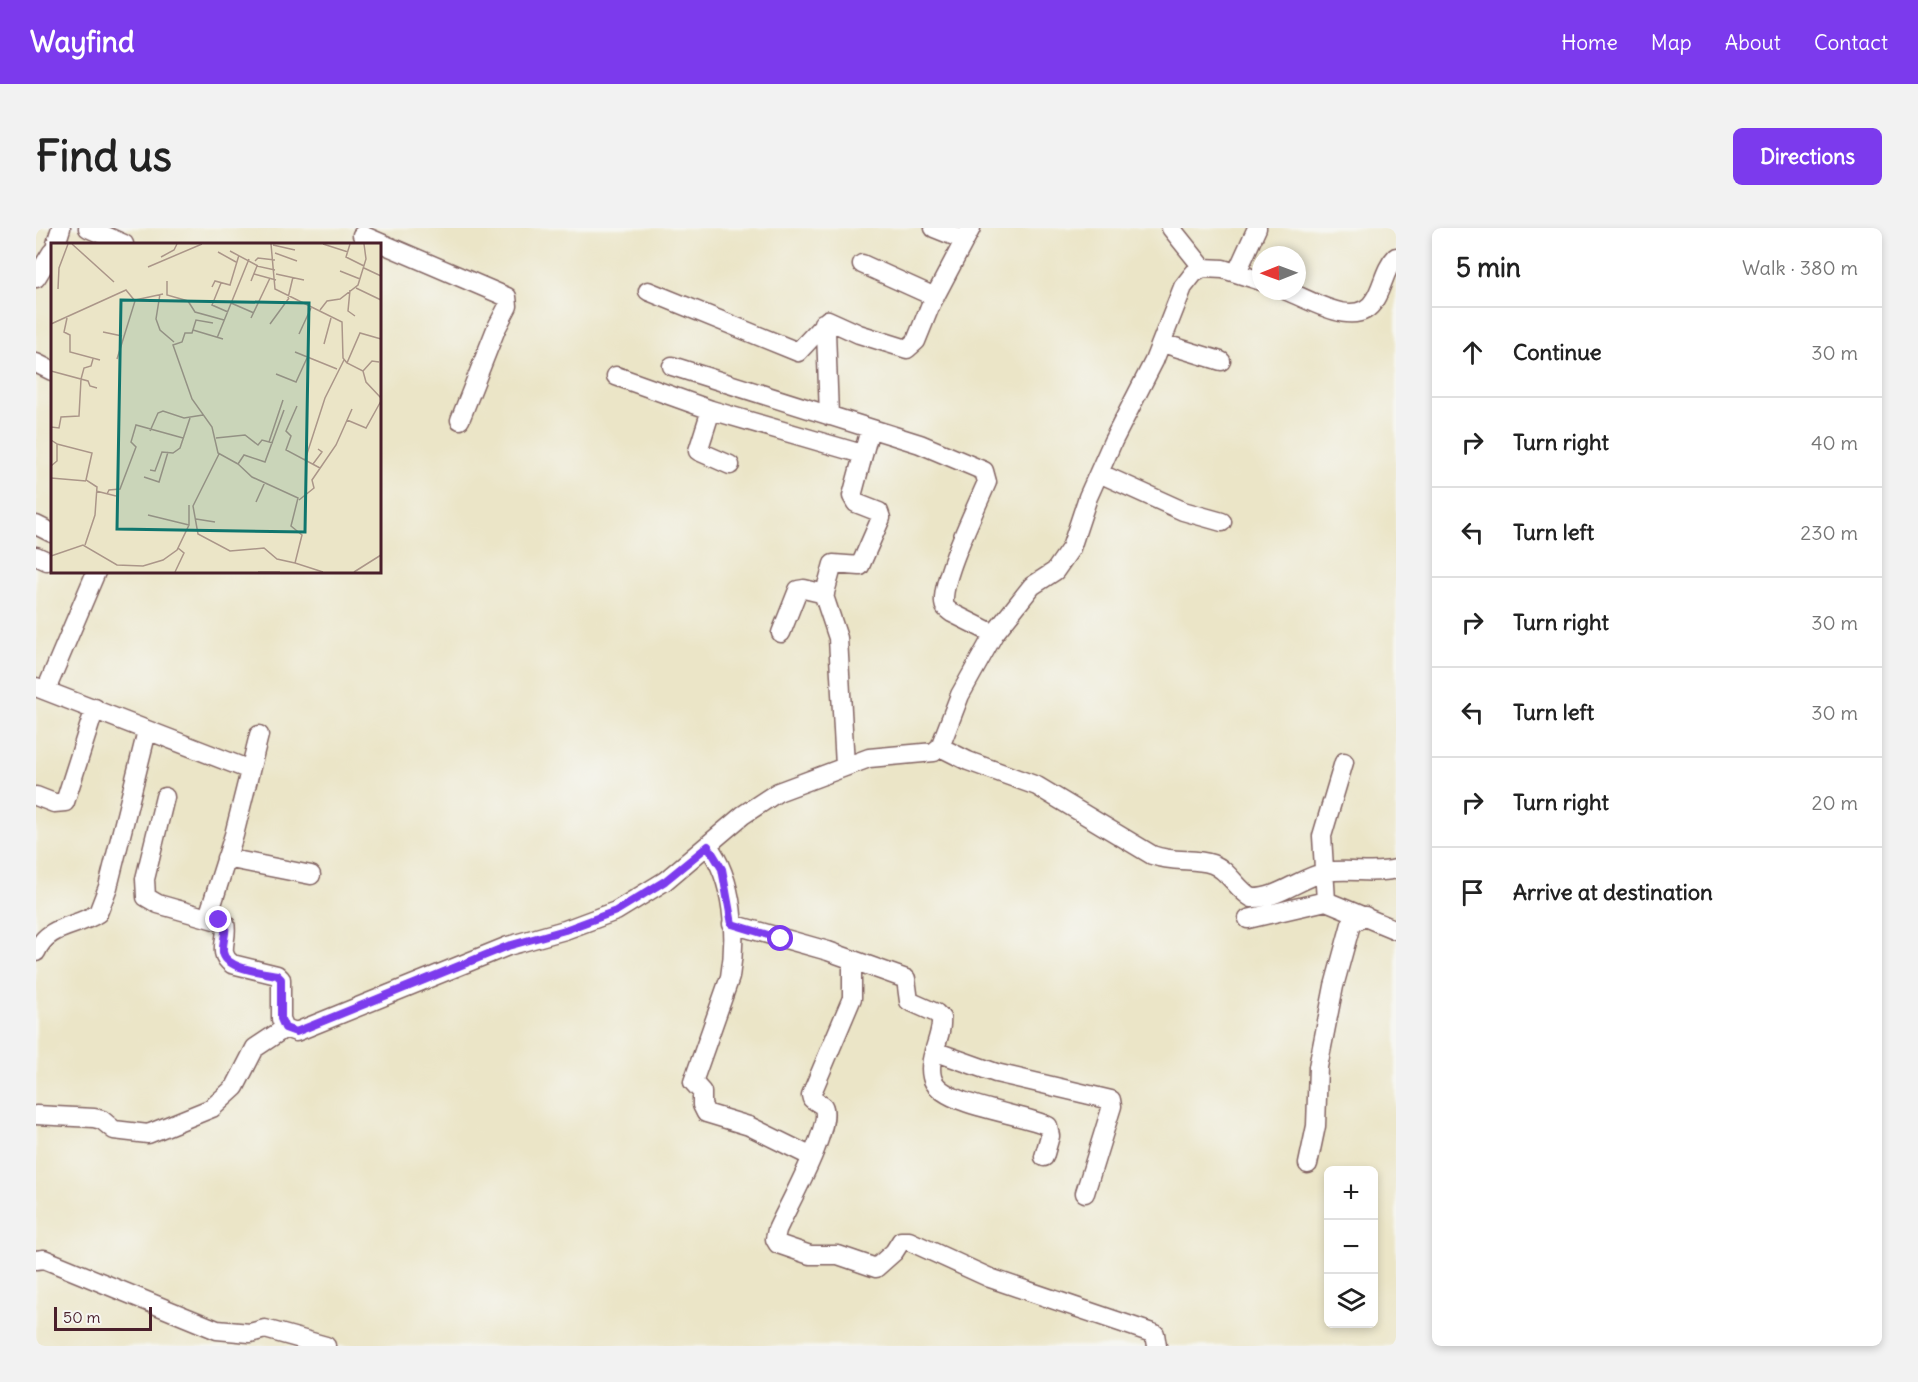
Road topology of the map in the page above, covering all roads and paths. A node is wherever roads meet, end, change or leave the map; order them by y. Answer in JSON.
{"nodes":[{"id":1,"x":61,"y":228,"type":"edge"},
{"id":2,"x":88,"y":228,"type":"edge"},
{"id":3,"x":934,"y":228,"type":"edge"},
{"id":4,"x":1171,"y":228,"type":"edge"},
{"id":5,"x":1257,"y":228,"type":"edge"},
{"id":6,"x":967,"y":234,"type":"edge"},
{"id":7,"x":362,"y":236,"type":"edge"},
{"id":8,"x":56,"y":243,"type":"edge"},
{"id":9,"x":122,"y":243,"type":"edge"},
{"id":10,"x":379,"y":243,"type":"edge"},
{"id":11,"x":381,"y":244,"type":"edge"},
{"id":12,"x":51,"y":254,"type":"edge"},
{"id":13,"x":1396,"y":257,"type":"edge"},
{"id":14,"x":862,"y":264,"type":"dead end"},
{"id":15,"x":1203,"y":268,"type":"junction"},
{"id":16,"x":1237,"y":272,"type":"junction"},
{"id":17,"x":36,"y":278,"type":"edge"},
{"id":18,"x":1252,"y":278,"type":"edge"},
{"id":19,"x":648,"y":291,"type":"dead end"},
{"id":20,"x":935,"y":297,"type":"junction"},
{"id":21,"x":1306,"y":298,"type":"edge"},
{"id":22,"x":823,"y":322,"type":"junction"},
{"id":23,"x":1162,"y":343,"type":"junction"},
{"id":24,"x":1221,"y":361,"type":"dead end"},
{"id":25,"x":36,"y":363,"type":"edge"},
{"id":26,"x":672,"y":366,"type":"dead end"},
{"id":27,"x":51,"y":370,"type":"edge"},
{"id":28,"x":616,"y":376,"type":"dead end"},
{"id":29,"x":711,"y":410,"type":"junction"},
{"id":30,"x":829,"y":416,"type":"junction"},
{"id":31,"x":460,"y":420,"type":"dead end"},
{"id":32,"x":870,"y":429,"type":"junction"},
{"id":33,"x":862,"y":454,"type":"junction"},
{"id":34,"x":729,"y":465,"type":"dead end"},
{"id":35,"x":1099,"y":473,"type":"junction"},
{"id":36,"x":1222,"y":522,"type":"dead end"},
{"id":37,"x":36,"y":525,"type":"edge"},
{"id":38,"x":51,"y":532,"type":"edge"},
{"id":39,"x":96,"y":573,"type":"edge"},
{"id":40,"x":825,"y":594,"type":"junction"},
{"id":41,"x":781,"y":633,"type":"dead end"},
{"id":42,"x":994,"y":634,"type":"junction"},
{"id":43,"x":41,"y":688,"type":"edge"},
{"id":44,"x":95,"y":708,"type":"junction"},
{"id":45,"x":147,"y":731,"type":"junction"},
{"id":46,"x":259,"y":735,"type":"dead end"},
{"id":47,"x":940,"y":747,"type":"junction"},
{"id":48,"x":1344,"y":762,"type":"dead end"},
{"id":49,"x":845,"y":766,"type":"junction"},
{"id":50,"x":250,"y":770,"type":"junction"},
{"id":51,"x":36,"y":796,"type":"edge"},
{"id":52,"x":165,"y":797,"type":"dead end"},
{"id":53,"x":708,"y":846,"type":"junction"},
{"id":54,"x":226,"y":858,"type":"junction"},
{"id":55,"x":1396,"y":869,"type":"edge"},
{"id":56,"x":1324,"y":873,"type":"junction"},
{"id":57,"x":311,"y":875,"type":"dead end"},
{"id":58,"x":1326,"y":901,"type":"junction"},
{"id":59,"x":1365,"y":916,"type":"junction"},
{"id":60,"x":208,"y":917,"type":"junction"},
{"id":61,"x":1248,"y":919,"type":"dead end"},
{"id":62,"x":732,"y":924,"type":"junction"},
{"id":63,"x":1396,"y":930,"type":"edge"},
{"id":64,"x":36,"y":952,"type":"edge"},
{"id":65,"x":852,"y":960,"type":"junction"},
{"id":66,"x":285,"y":1028,"type":"junction"},
{"id":67,"x":934,"y":1051,"type":"junction"},
{"id":68,"x":36,"y":1115,"type":"edge"},
{"id":69,"x":1044,"y":1157,"type":"dead end"},
{"id":70,"x":812,"y":1158,"type":"junction"},
{"id":71,"x":1308,"y":1164,"type":"dead end"},
{"id":72,"x":1085,"y":1193,"type":"dead end"},
{"id":73,"x":36,"y":1260,"type":"edge"},
{"id":74,"x":249,"y":1340,"type":"edge"},
{"id":75,"x":326,"y":1346,"type":"edge"},
{"id":76,"x":1157,"y":1346,"type":"edge"}],
"edges":[{"from":1,"to":8,"type":"street"},
{"from":2,"to":9,"type":"street"},
{"from":3,"to":6,"type":"street"},
{"from":4,"to":15,"type":"street"},
{"from":5,"to":16,"type":"street"},
{"from":6,"to":20,"type":"street"},
{"from":7,"to":10,"type":"street"},
{"from":11,"to":31,"type":"street"},
{"from":12,"to":17,"type":"street"},
{"from":13,"to":21,"type":"street"},
{"from":14,"to":20,"type":"street"},
{"from":15,"to":16,"type":"street"},
{"from":15,"to":23,"type":"street"},
{"from":16,"to":18,"type":"street"},
{"from":19,"to":22,"type":"street"},
{"from":20,"to":22,"type":"street"},
{"from":22,"to":30,"type":"street"},
{"from":23,"to":24,"type":"street"},
{"from":23,"to":35,"type":"street"},
{"from":25,"to":27,"type":"street"},
{"from":26,"to":30,"type":"street"},
{"from":28,"to":29,"type":"street"},
{"from":29,"to":33,"type":"street"},
{"from":29,"to":34,"type":"street"},
{"from":30,"to":32,"type":"street"},
{"from":32,"to":33,"type":"street"},
{"from":32,"to":42,"type":"street"},
{"from":33,"to":40,"type":"street"},
{"from":35,"to":36,"type":"street"},
{"from":35,"to":42,"type":"street"},
{"from":37,"to":38,"type":"street"},
{"from":39,"to":43,"type":"street"},
{"from":40,"to":41,"type":"street"},
{"from":40,"to":49,"type":"street"},
{"from":42,"to":47,"type":"street"},
{"from":43,"to":44,"type":"street"},
{"from":44,"to":45,"type":"street"},
{"from":44,"to":51,"type":"street"},
{"from":45,"to":50,"type":"street"},
{"from":45,"to":64,"type":"street"},
{"from":46,"to":50,"type":"street"},
{"from":47,"to":49,"type":"street"},
{"from":47,"to":56,"type":"street"},
{"from":48,"to":56,"type":"street"},
{"from":49,"to":53,"type":"street"},
{"from":50,"to":54,"type":"street"},
{"from":52,"to":60,"type":"street"},
{"from":53,"to":62,"type":"street"},
{"from":53,"to":66,"type":"street"},
{"from":54,"to":57,"type":"street"},
{"from":54,"to":60,"type":"street"},
{"from":55,"to":56,"type":"street"},
{"from":56,"to":58,"type":"street"},
{"from":58,"to":59,"type":"street"},
{"from":58,"to":61,"type":"street"},
{"from":59,"to":63,"type":"street"},
{"from":59,"to":71,"type":"street"},
{"from":60,"to":66,"type":"street"},
{"from":62,"to":65,"type":"street"},
{"from":62,"to":70,"type":"street"},
{"from":65,"to":67,"type":"street"},
{"from":65,"to":70,"type":"street"},
{"from":66,"to":68,"type":"street"},
{"from":67,"to":69,"type":"street"},
{"from":67,"to":72,"type":"street"},
{"from":70,"to":76,"type":"street"},
{"from":73,"to":74,"type":"street"},
{"from":74,"to":75,"type":"street"}]}
